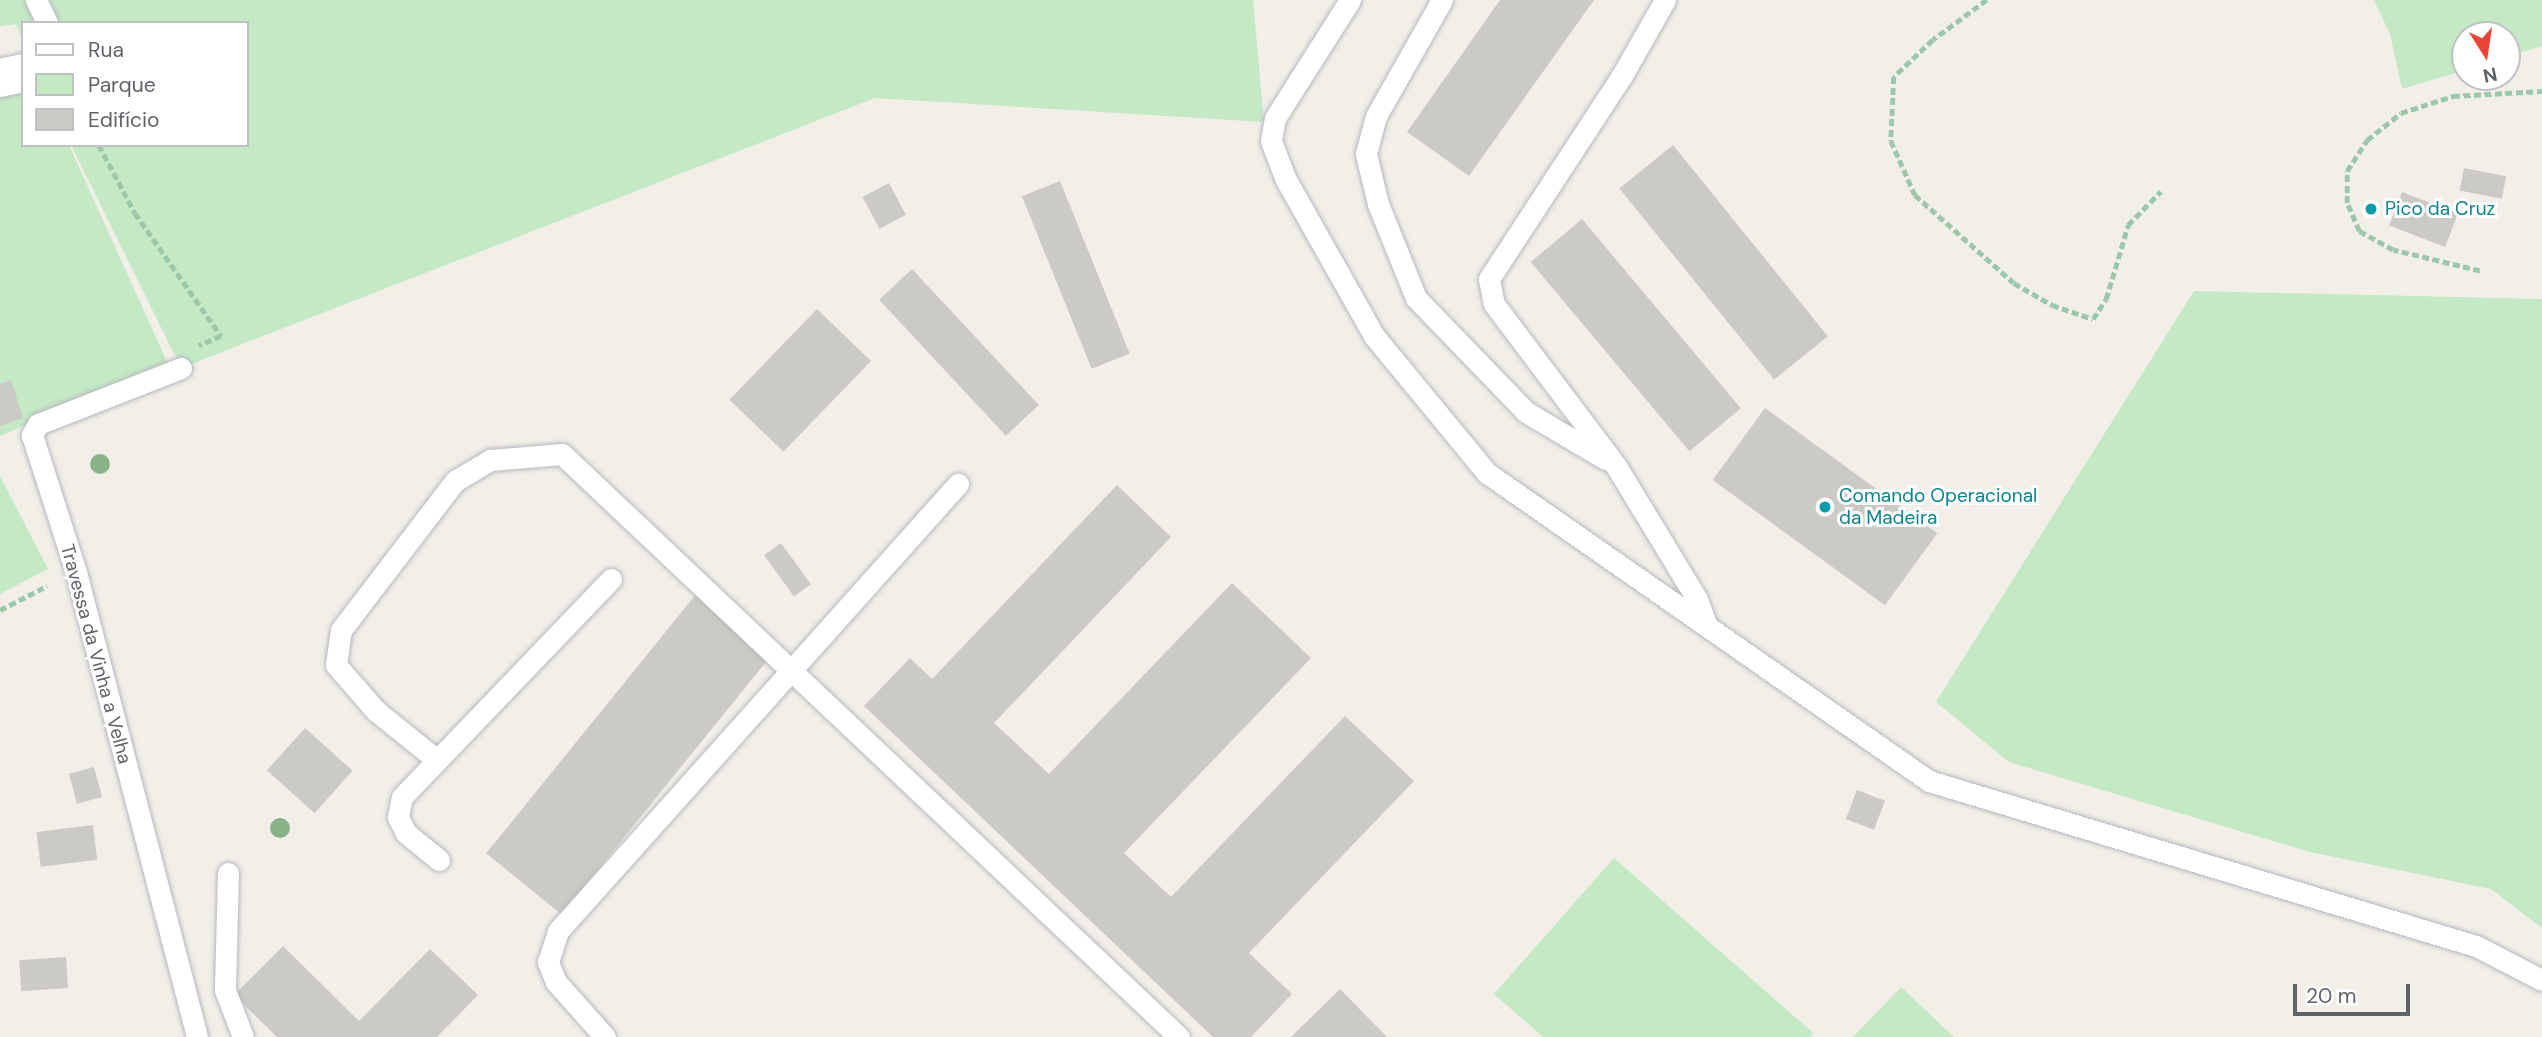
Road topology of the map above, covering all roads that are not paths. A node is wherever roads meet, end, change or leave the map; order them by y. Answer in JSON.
{"nodes":[{"id":1,"x":36,"y":0,"type":"edge"},
{"id":2,"x":1350,"y":0,"type":"edge"},
{"id":3,"x":1442,"y":0,"type":"edge"},
{"id":4,"x":1665,"y":0,"type":"edge"},
{"id":5,"x":46,"y":21,"type":"edge"},
{"id":6,"x":21,"y":73,"type":"edge"},
{"id":7,"x":0,"y":78,"type":"edge"},
{"id":8,"x":181,"y":368,"type":"road end"},
{"id":9,"x":1616,"y":466,"type":"junction"},
{"id":10,"x":958,"y":484,"type":"dead end"},
{"id":11,"x":611,"y":579,"type":"dead end"},
{"id":12,"x":1707,"y":626,"type":"junction"},
{"id":13,"x":791,"y":667,"type":"junction"},
{"id":14,"x":437,"y":760,"type":"junction"},
{"id":15,"x":439,"y":860,"type":"dead end"},
{"id":16,"x":228,"y":873,"type":"dead end"},
{"id":17,"x":2542,"y":980,"type":"edge"},
{"id":18,"x":197,"y":1037,"type":"edge"},
{"id":19,"x":243,"y":1037,"type":"edge"},
{"id":20,"x":605,"y":1037,"type":"edge"},
{"id":21,"x":1179,"y":1037,"type":"edge"}],
"edges":[{"from":1,"to":5,"type":"lane"},
{"from":2,"to":12,"type":"lane"},
{"from":3,"to":9,"type":"lane"},
{"from":4,"to":9,"type":"lane"},
{"from":6,"to":7,"type":"street"},
{"from":8,"to":18,"type":"lane","name":"Travessa da Vinha a Velha"},
{"from":9,"to":12,"type":"lane"},
{"from":10,"to":13,"type":"lane"},
{"from":11,"to":14,"type":"lane"},
{"from":12,"to":17,"type":"lane"},
{"from":13,"to":14,"type":"lane"},
{"from":13,"to":20,"type":"lane"},
{"from":13,"to":21,"type":"lane"},
{"from":14,"to":15,"type":"lane"},
{"from":16,"to":19,"type":"lane"}]}
